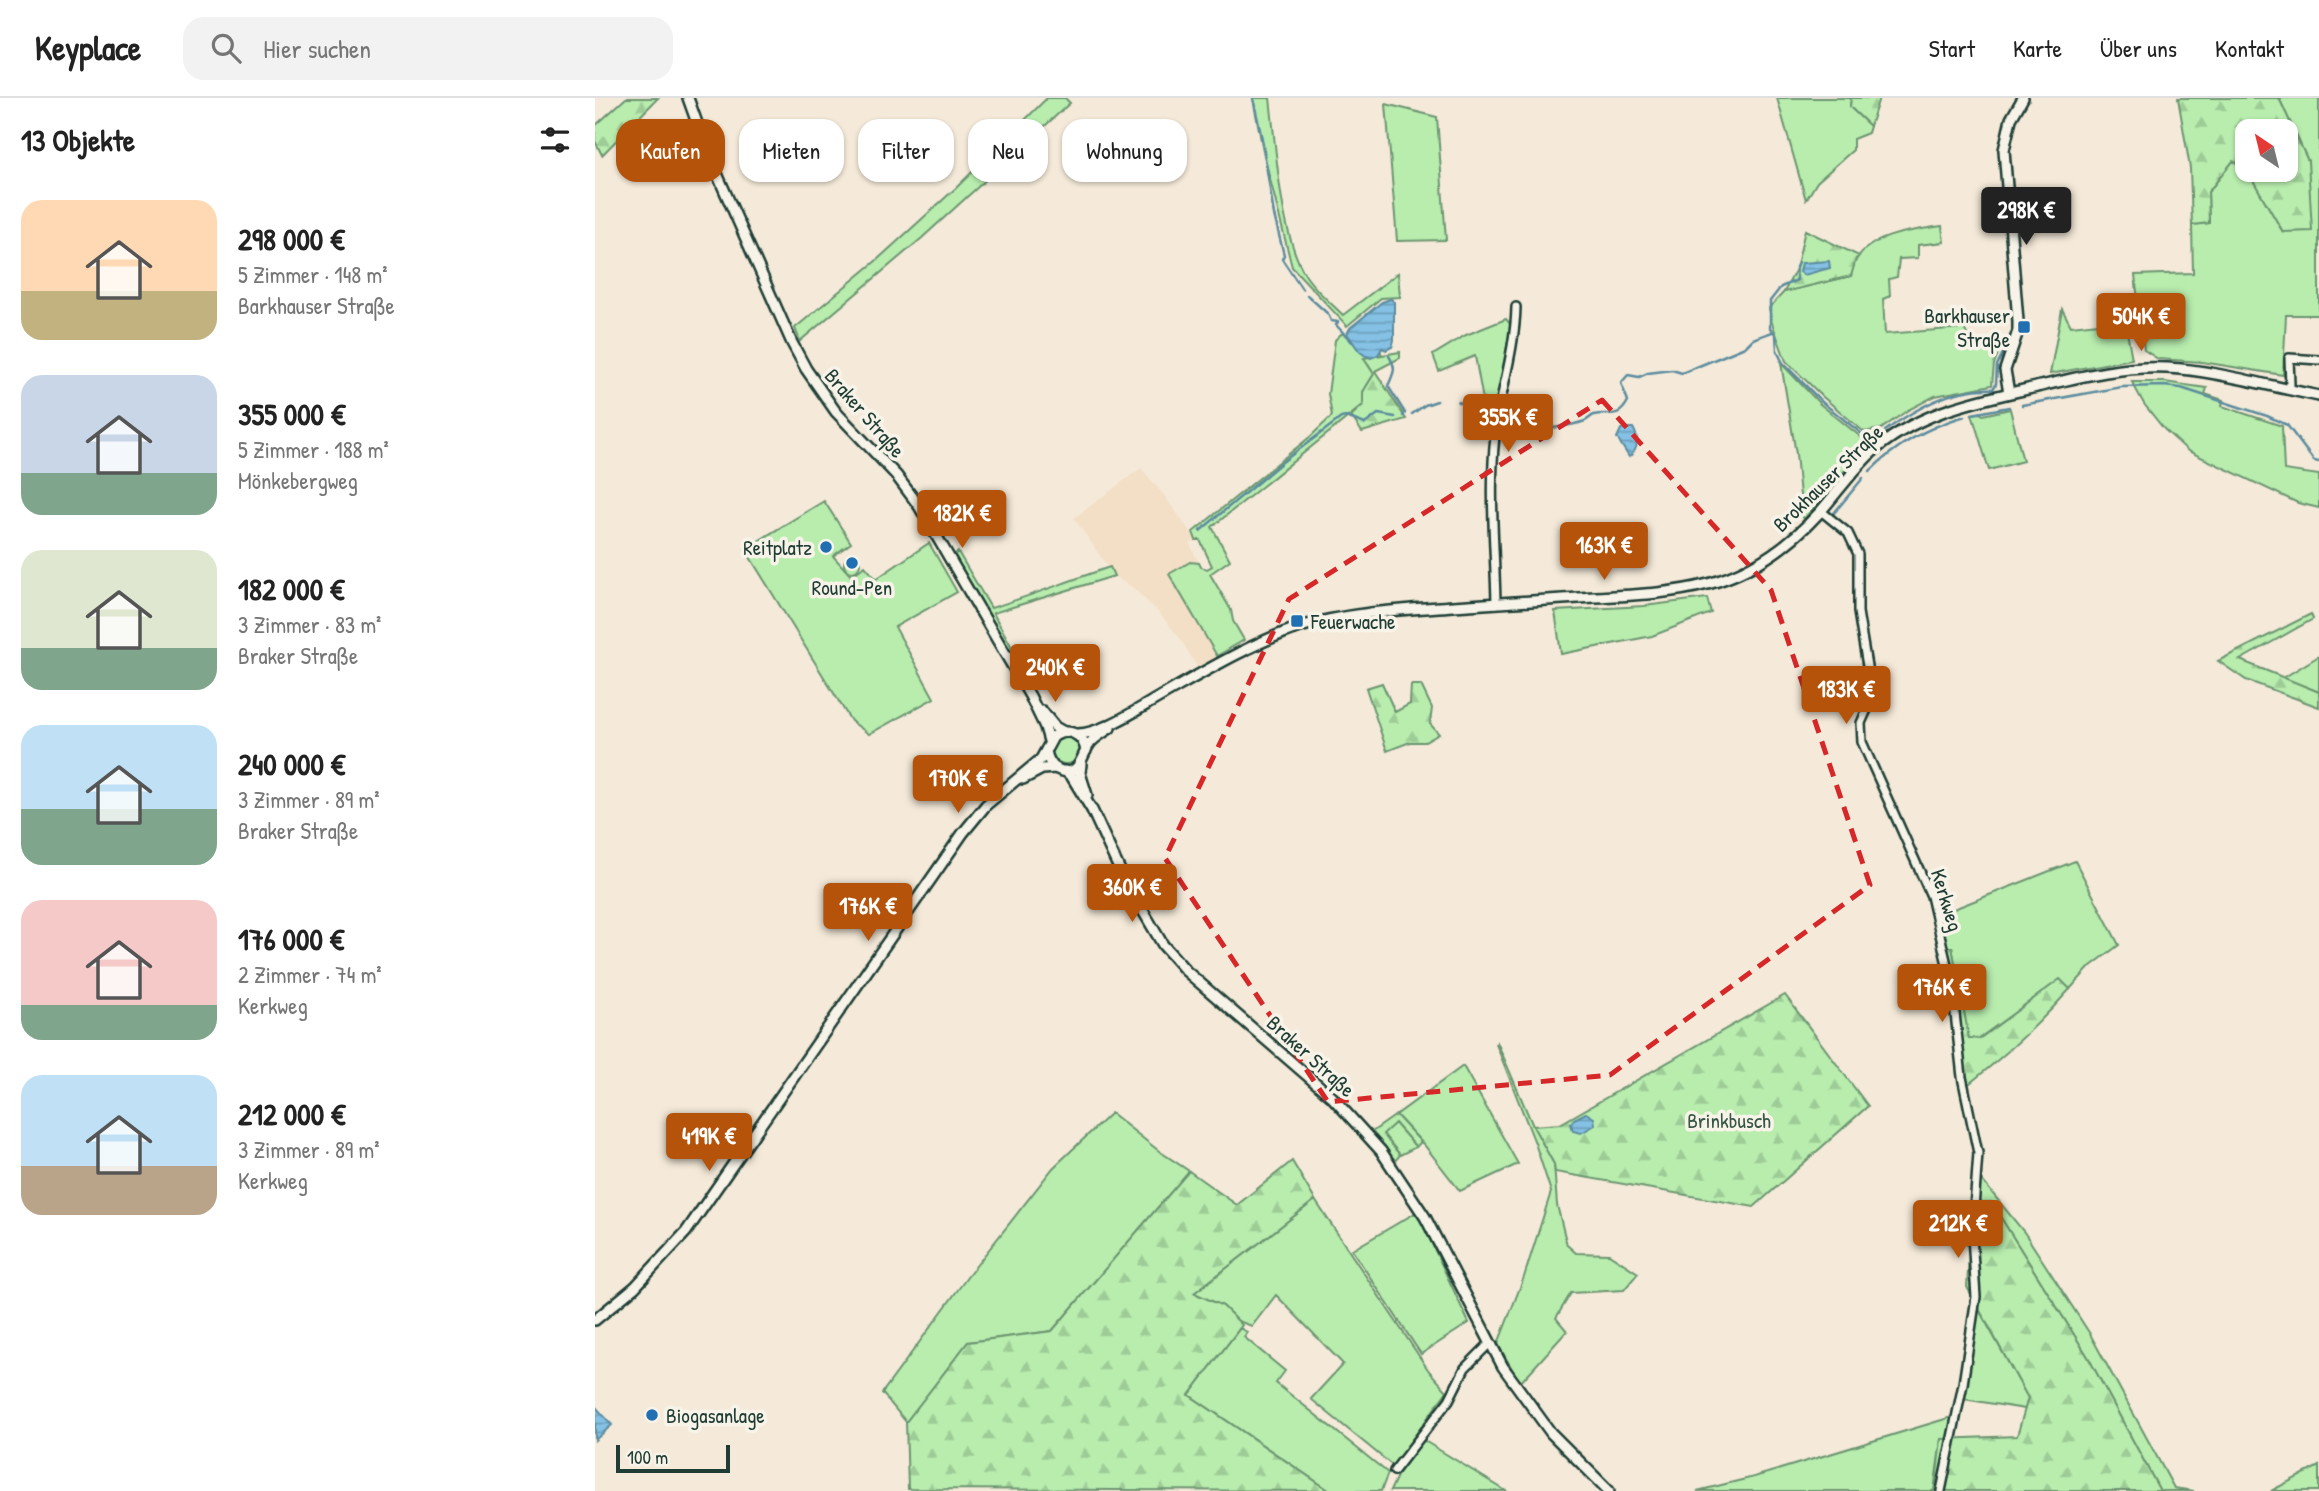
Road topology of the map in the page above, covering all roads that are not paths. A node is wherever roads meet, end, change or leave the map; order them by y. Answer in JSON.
{"nodes":[{"id":1,"x":688,"y":98,"type":"edge"},
{"id":2,"x":2022,"y":98,"type":"edge"},
{"id":3,"x":1516,"y":307,"type":"dead end"},
{"id":4,"x":2319,"y":360,"type":"edge"},
{"id":5,"x":2288,"y":390,"type":"junction"},
{"id":6,"x":2009,"y":393,"type":"junction"},
{"id":7,"x":2319,"y":397,"type":"edge"},
{"id":8,"x":1821,"y":510,"type":"junction"},
{"id":9,"x":1496,"y":604,"type":"junction"},
{"id":10,"x":1030,"y":696,"type":"junction"},
{"id":11,"x":1129,"y":715,"type":"junction"},
{"id":12,"x":1064,"y":732,"type":"junction"},
{"id":13,"x":1076,"y":734,"type":"junction"},
{"id":14,"x":1048,"y":746,"type":"junction"},
{"id":15,"x":1086,"y":751,"type":"junction"},
{"id":16,"x":1081,"y":764,"type":"junction"},
{"id":17,"x":1060,"y":769,"type":"junction"},
{"id":18,"x":1012,"y":784,"type":"junction"},
{"id":19,"x":1092,"y":810,"type":"junction"},
{"id":20,"x":595,"y":1320,"type":"edge"},
{"id":21,"x":1489,"y":1344,"type":"junction"},
{"id":22,"x":1394,"y":1471,"type":"dead end"},
{"id":23,"x":1609,"y":1491,"type":"edge"},
{"id":24,"x":1941,"y":1491,"type":"edge"}],
"edges":[{"from":1,"to":10,"type":"street","name":"Braker Straße"},
{"from":2,"to":6,"type":"street"},
{"from":3,"to":9,"type":"street"},
{"from":4,"to":5,"type":"street"},
{"from":5,"to":6,"type":"street","name":"Brokhauser Straße"},
{"from":5,"to":7,"type":"street","name":"Brokhauser Straße"},
{"from":6,"to":8,"type":"street","name":"Brokhauser Straße"},
{"from":8,"to":9,"type":"street","name":"Brokhauser Straße"},
{"from":8,"to":24,"type":"street","name":"Kerkweg"},
{"from":9,"to":11,"type":"street","name":"Brokhauser Straße"},
{"from":10,"to":12,"type":"street","name":"Braker Straße"},
{"from":10,"to":14,"type":"street","name":"Braker Straße"},
{"from":11,"to":13,"type":"street","name":"Brokhauser Straße"},
{"from":11,"to":15,"type":"street","name":"Brokhauser Straße"},
{"from":12,"to":13,"type":"street"},
{"from":12,"to":14,"type":"street"},
{"from":13,"to":15,"type":"street"},
{"from":14,"to":17,"type":"street"},
{"from":14,"to":18,"type":"street"},
{"from":15,"to":16,"type":"street"},
{"from":16,"to":17,"type":"street"},
{"from":16,"to":19,"type":"street","name":"Braker Straße"},
{"from":17,"to":18,"type":"street"},
{"from":17,"to":19,"type":"street","name":"Braker Straße"},
{"from":18,"to":20,"type":"street"},
{"from":19,"to":21,"type":"street","name":"Braker Straße"},
{"from":21,"to":22,"type":"street"},
{"from":21,"to":23,"type":"street","name":"Braker Straße"}]}
